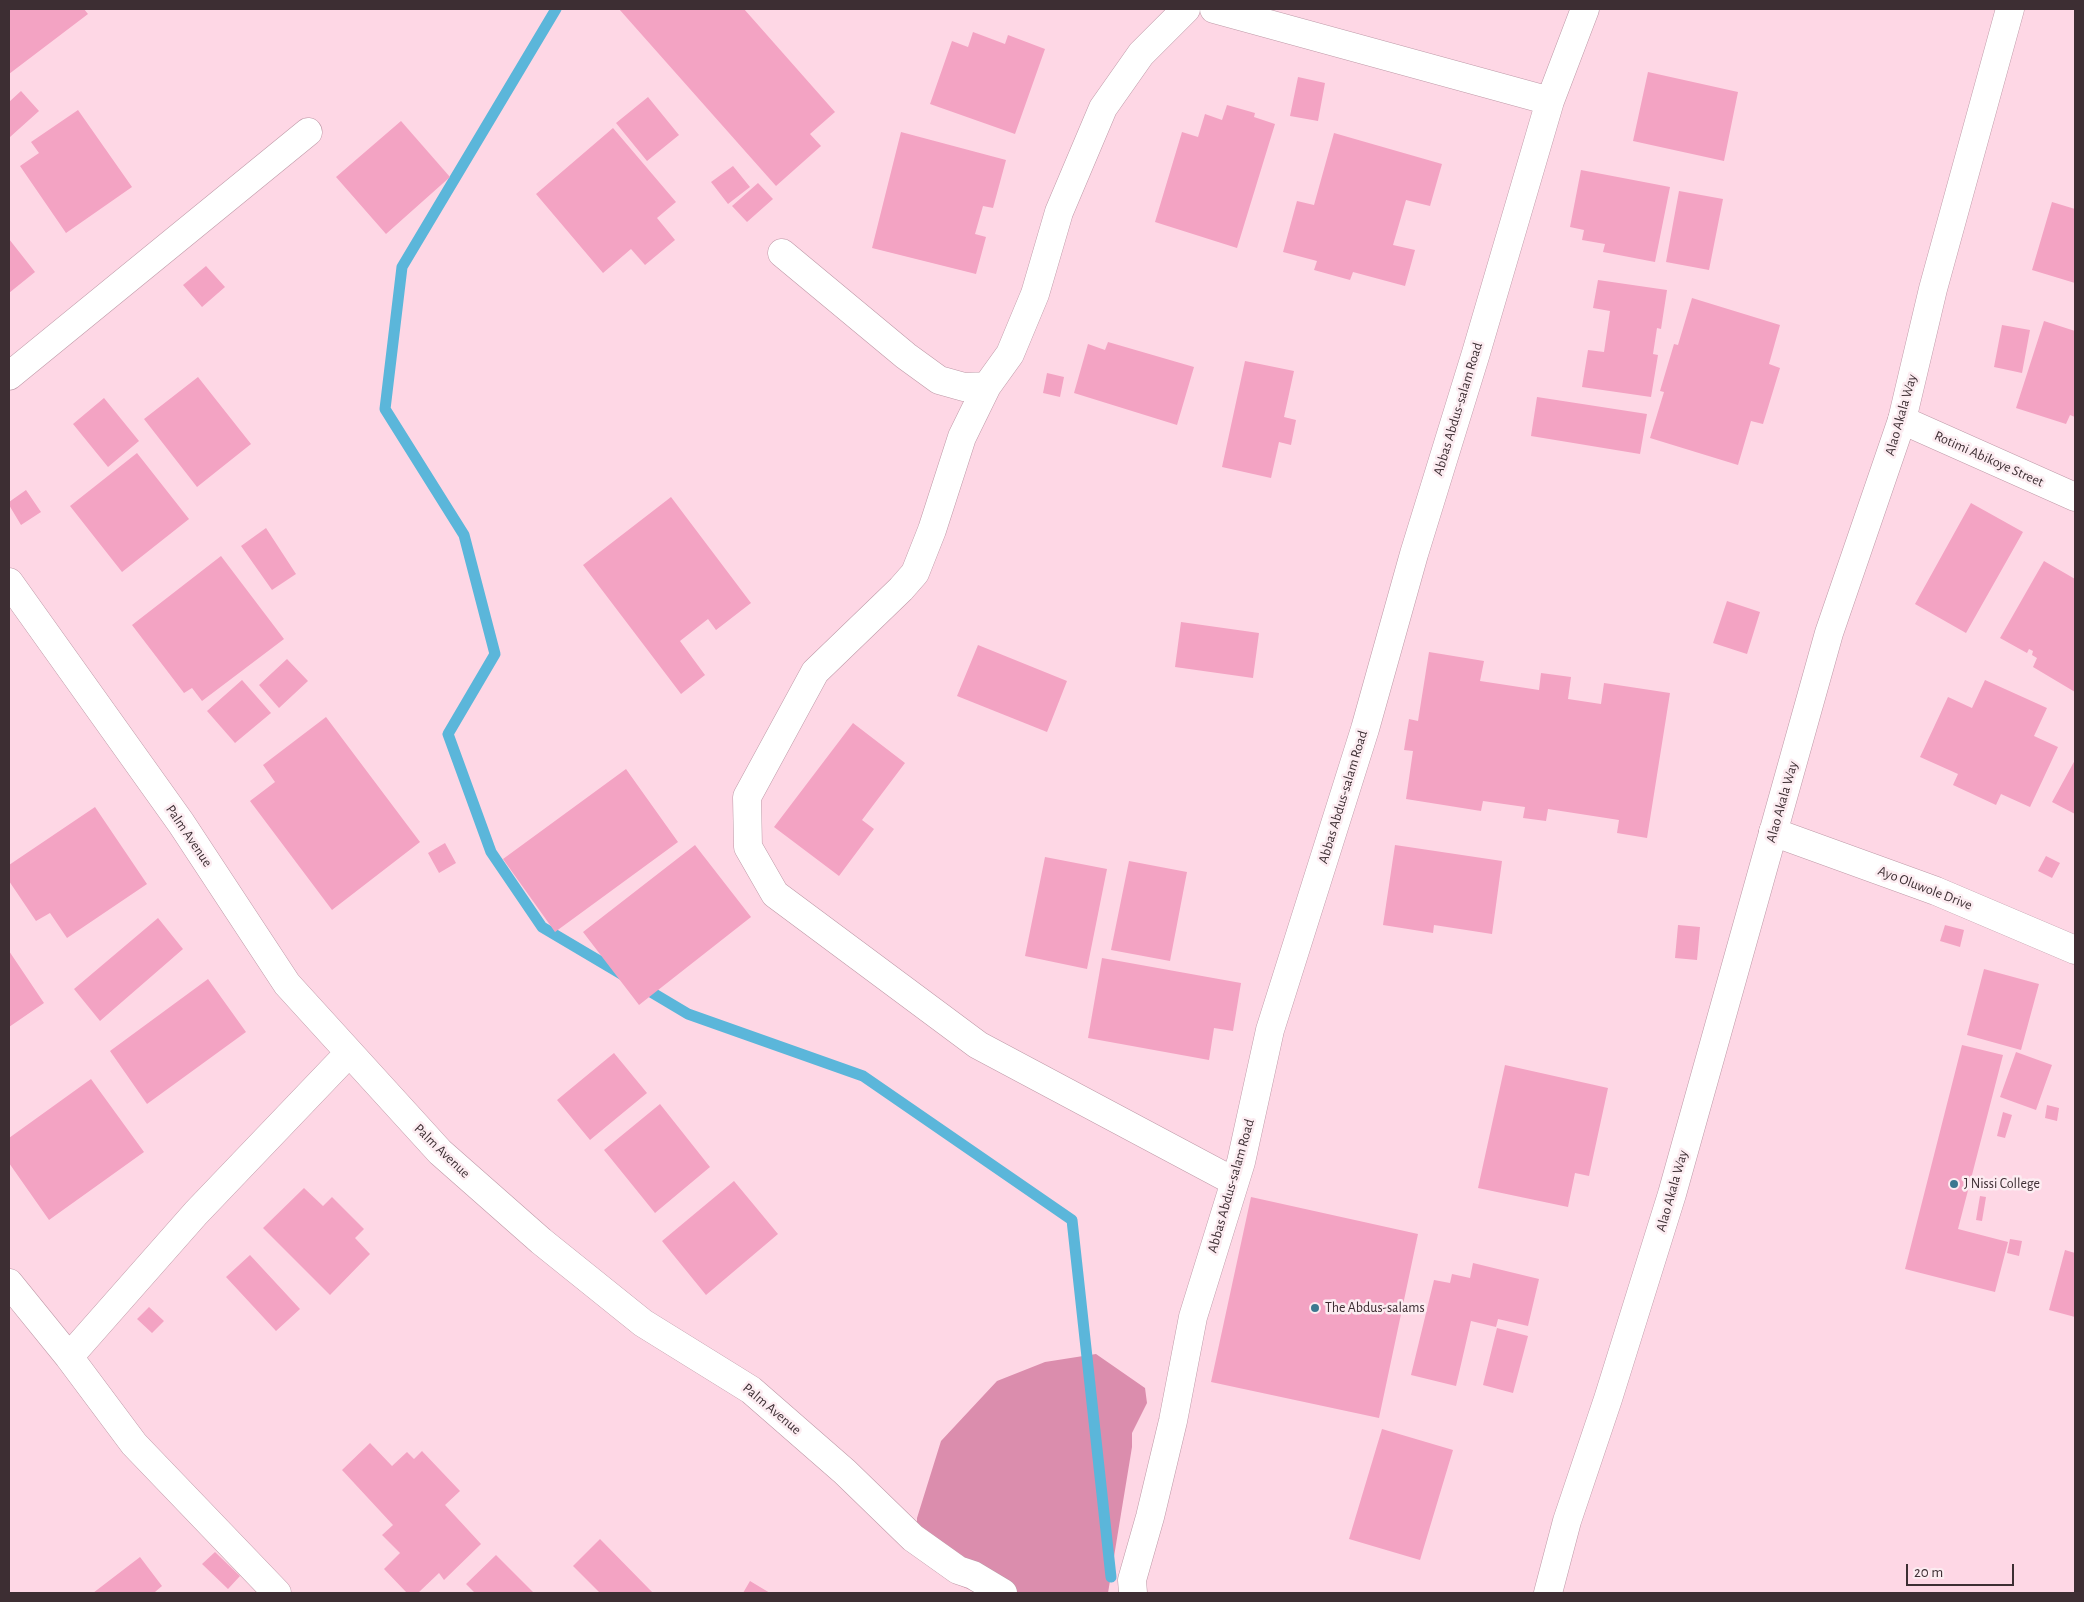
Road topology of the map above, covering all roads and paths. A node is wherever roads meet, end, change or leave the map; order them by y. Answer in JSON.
{"nodes":[{"id":1,"x":1186,"y":9,"type":"edge"},
{"id":2,"x":1214,"y":9,"type":"edge"},
{"id":3,"x":1585,"y":9,"type":"edge"},
{"id":4,"x":2010,"y":9,"type":"edge"},
{"id":5,"x":1550,"y":102,"type":"junction"},
{"id":6,"x":308,"y":132,"type":"dead end"},
{"id":7,"x":782,"y":253,"type":"dead end"},
{"id":8,"x":9,"y":376,"type":"edge"},
{"id":9,"x":987,"y":386,"type":"junction"},
{"id":10,"x":1902,"y":420,"type":"junction"},
{"id":11,"x":2075,"y":497,"type":"edge"},
{"id":12,"x":9,"y":582,"type":"edge"},
{"id":13,"x":1773,"y":832,"type":"junction"},
{"id":14,"x":2075,"y":950,"type":"edge"},
{"id":15,"x":349,"y":1053,"type":"junction"},
{"id":16,"x":1235,"y":1182,"type":"junction"},
{"id":17,"x":9,"y":1283,"type":"edge"},
{"id":18,"x":69,"y":1357,"type":"junction"},
{"id":19,"x":277,"y":1593,"type":"edge"},
{"id":20,"x":1003,"y":1593,"type":"edge"},
{"id":21,"x":1134,"y":1593,"type":"edge"},
{"id":22,"x":1548,"y":1593,"type":"edge"}],
"edges":[{"from":1,"to":9,"type":"street"},
{"from":2,"to":5,"type":"street"},
{"from":3,"to":5,"type":"street","name":"Abbas Abdus-salam Road"},
{"from":4,"to":10,"type":"street","name":"Alao Akala Way"},
{"from":5,"to":16,"type":"street","name":"Abbas Abdus-salam Road"},
{"from":6,"to":8,"type":"street"},
{"from":7,"to":9,"type":"street"},
{"from":9,"to":16,"type":"street"},
{"from":10,"to":11,"type":"street","name":"Rotimi Abikoye Street"},
{"from":10,"to":13,"type":"street","name":"Alao Akala Way"},
{"from":12,"to":15,"type":"street","name":"Palm Avenue"},
{"from":13,"to":14,"type":"street","name":"Ayo Oluwole Drive"},
{"from":13,"to":22,"type":"street","name":"Alao Akala Way"},
{"from":15,"to":18,"type":"street"},
{"from":15,"to":20,"type":"street","name":"Palm Avenue"},
{"from":16,"to":21,"type":"street","name":"Abbas Abdus-salam Road"},
{"from":17,"to":18,"type":"street"},
{"from":18,"to":19,"type":"street"}]}
